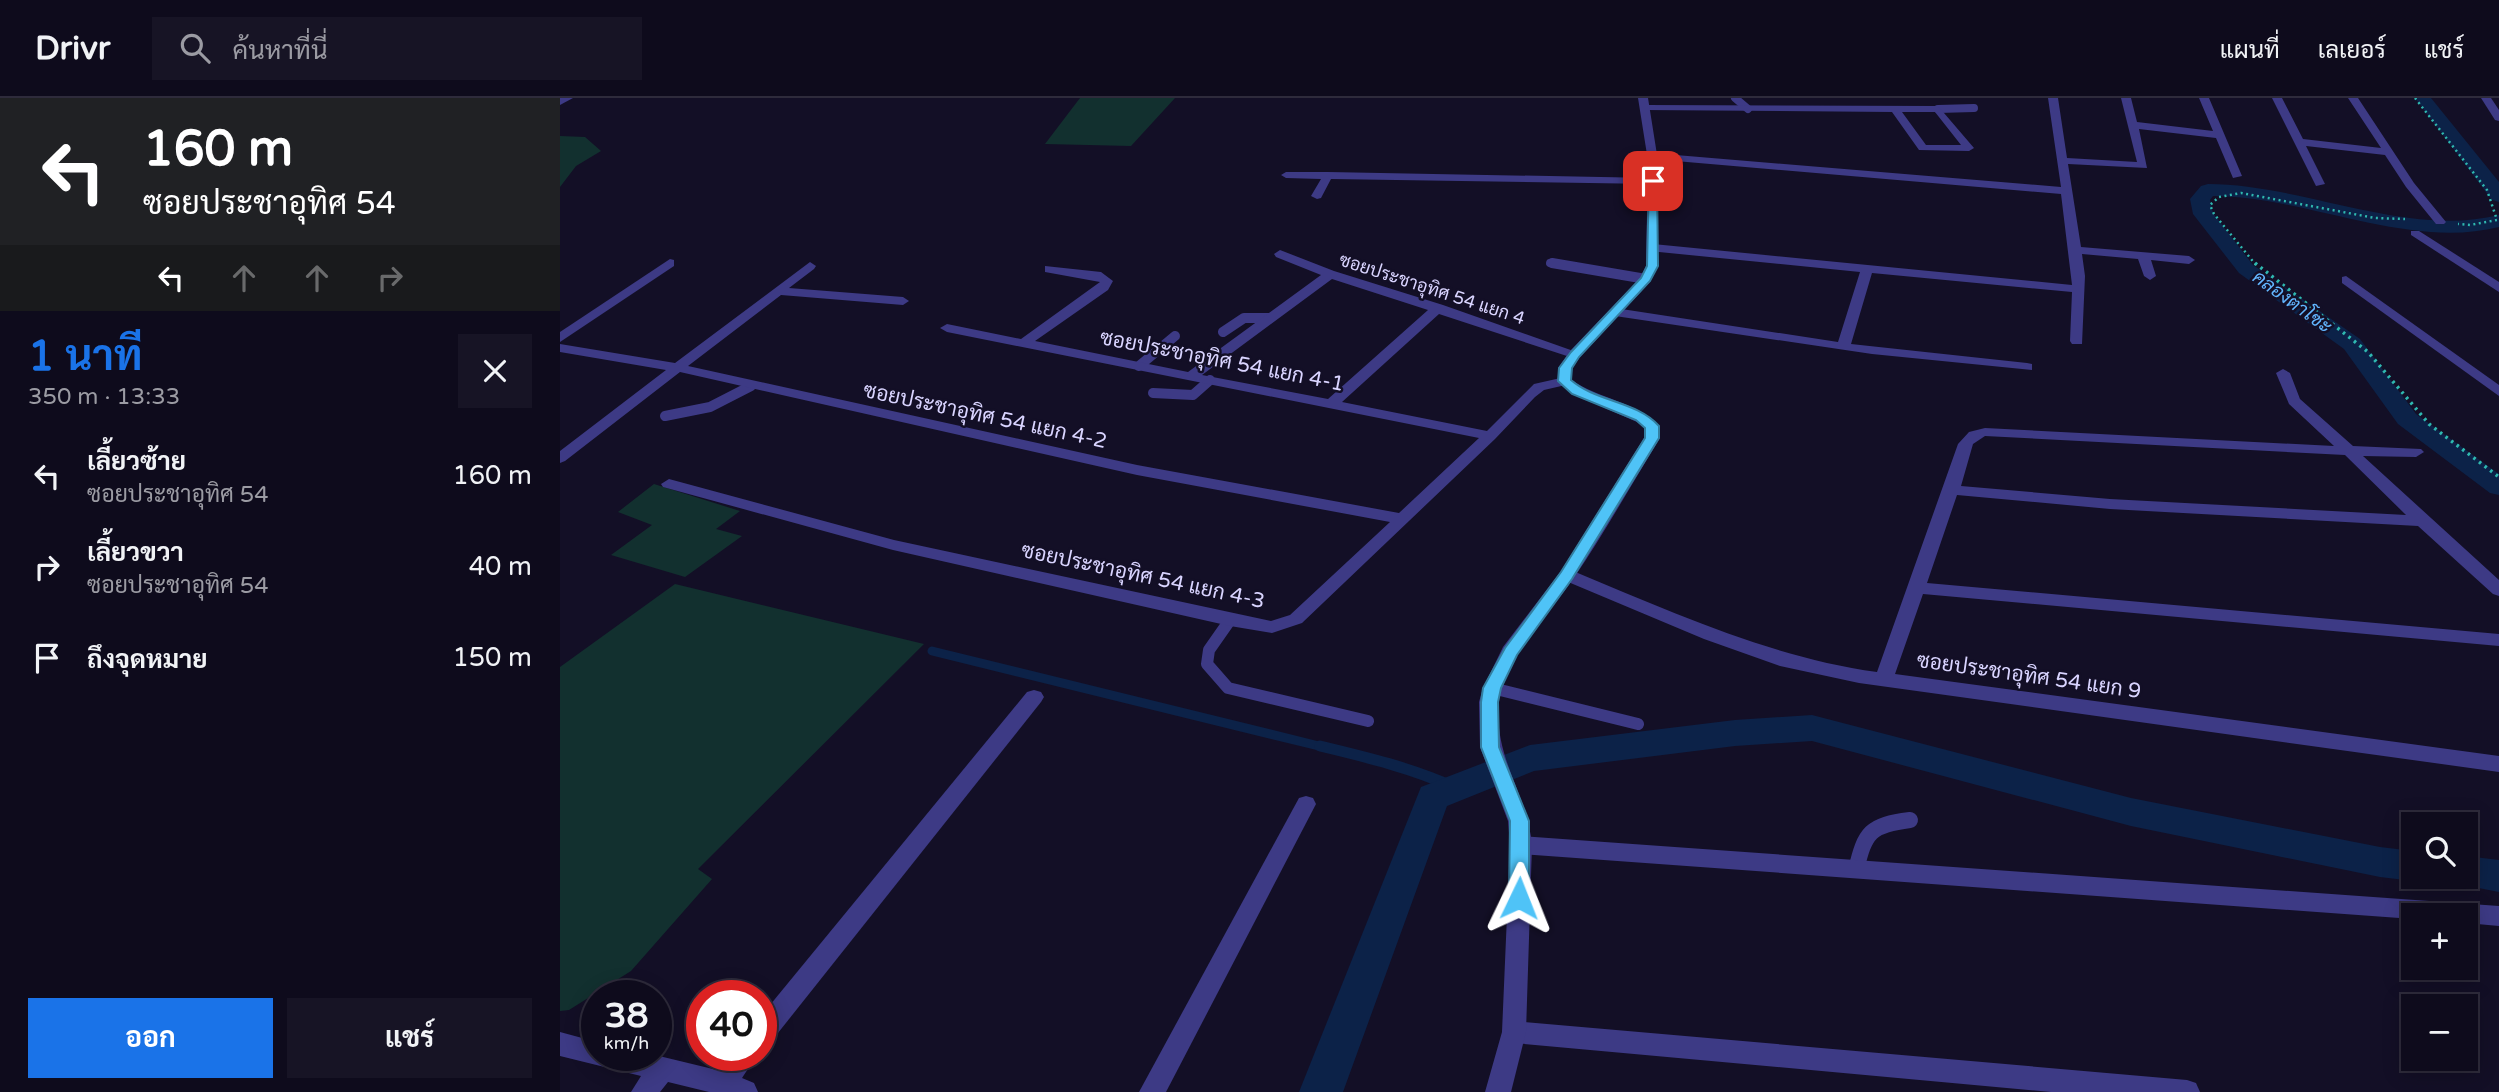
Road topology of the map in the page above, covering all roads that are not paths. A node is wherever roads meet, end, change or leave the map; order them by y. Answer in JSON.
{"nodes":[{"id":1,"x":568,"y":98,"type":"edge"},
{"id":2,"x":1735,"y":98,"type":"edge"},
{"id":3,"x":2053,"y":98,"type":"edge"},
{"id":4,"x":2126,"y":98,"type":"edge"},
{"id":5,"x":2204,"y":98,"type":"edge"},
{"id":6,"x":2277,"y":98,"type":"edge"},
{"id":7,"x":2353,"y":98,"type":"edge"},
{"id":8,"x":2486,"y":98,"type":"edge"},
{"id":9,"x":560,"y":102,"type":"edge"},
{"id":10,"x":1644,"y":103,"type":"edge"},
{"id":11,"x":1974,"y":108,"type":"dead end"},
{"id":12,"x":1748,"y":109,"type":"junction"},
{"id":13,"x":1938,"y":109,"type":"junction"},
{"id":14,"x":1896,"y":110,"type":"junction"},
{"id":15,"x":2499,"y":118,"type":"edge"},
{"id":16,"x":2133,"y":125,"type":"junction"},
{"id":17,"x":2220,"y":135,"type":"junction"},
{"id":18,"x":2299,"y":142,"type":"junction"},
{"id":19,"x":2388,"y":152,"type":"junction"},
{"id":20,"x":1652,"y":156,"type":"junction"},
{"id":21,"x":2063,"y":161,"type":"junction"},
{"id":22,"x":1286,"y":175,"type":"dead end"},
{"id":23,"x":1328,"y":175,"type":"junction"},
{"id":24,"x":2237,"y":176,"type":"dead end"},
{"id":25,"x":1653,"y":181,"type":"junction"},
{"id":26,"x":2320,"y":184,"type":"dead end"},
{"id":27,"x":2068,"y":191,"type":"junction"},
{"id":28,"x":1317,"y":196,"type":"dead end"},
{"id":29,"x":2440,"y":222,"type":"road end"},
{"id":30,"x":2415,"y":233,"type":"dead end"},
{"id":31,"x":1653,"y":248,"type":"junction"},
{"id":32,"x":2076,"y":250,"type":"junction"},
{"id":33,"x":1280,"y":254,"type":"dead end"},
{"id":34,"x":2143,"y":256,"type":"junction"},
{"id":35,"x":2189,"y":260,"type":"dead end"},
{"id":36,"x":670,"y":263,"type":"dead end"},
{"id":37,"x":1550,"y":263,"type":"dead end"},
{"id":38,"x":810,"y":266,"type":"dead end"},
{"id":39,"x":1867,"y":268,"type":"junction"},
{"id":40,"x":1049,"y":269,"type":"dead end"},
{"id":41,"x":2499,"y":272,"type":"edge"},
{"id":42,"x":1329,"y":274,"type":"junction"},
{"id":43,"x":2478,"y":274,"type":"junction"},
{"id":44,"x":2150,"y":276,"type":"dead end"},
{"id":45,"x":1646,"y":279,"type":"junction"},
{"id":46,"x":2346,"y":280,"type":"dead end"},
{"id":47,"x":2499,"y":288,"type":"edge"},
{"id":48,"x":2077,"y":289,"type":"junction"},
{"id":49,"x":781,"y":291,"type":"junction"},
{"id":50,"x":903,"y":300,"type":"dead end"},
{"id":51,"x":1438,"y":309,"type":"junction"},
{"id":52,"x":1615,"y":312,"type":"junction"},
{"id":53,"x":1269,"y":318,"type":"junction"},
{"id":54,"x":947,"y":328,"type":"dead end"},
{"id":55,"x":1223,"y":332,"type":"dead end"},
{"id":56,"x":1175,"y":336,"type":"dead end"},
{"id":57,"x":560,"y":338,"type":"edge"},
{"id":58,"x":2077,"y":341,"type":"dead end"},
{"id":59,"x":1024,"y":343,"type":"junction"},
{"id":60,"x":1844,"y":345,"type":"junction"},
{"id":61,"x":560,"y":348,"type":"edge"},
{"id":62,"x":1575,"y":354,"type":"junction"},
{"id":63,"x":1139,"y":366,"type":"junction"},
{"id":64,"x":2027,"y":367,"type":"dead end"},
{"id":65,"x":679,"y":368,"type":"junction"},
{"id":66,"x":2283,"y":373,"type":"dead end"},
{"id":67,"x":1191,"y":376,"type":"junction"},
{"id":68,"x":1210,"y":380,"type":"junction"},
{"id":69,"x":1565,"y":381,"type":"junction"},
{"id":70,"x":751,"y":386,"type":"junction"},
{"id":71,"x":2499,"y":392,"type":"edge"},
{"id":72,"x":1153,"y":393,"type":"dead end"},
{"id":73,"x":1331,"y":404,"type":"junction"},
{"id":74,"x":665,"y":416,"type":"dead end"},
{"id":75,"x":1490,"y":436,"type":"junction"},
{"id":76,"x":2349,"y":451,"type":"junction"},
{"id":77,"x":2416,"y":452,"type":"dead end"},
{"id":78,"x":560,"y":458,"type":"edge"},
{"id":79,"x":669,"y":484,"type":"dead end"},
{"id":80,"x":1952,"y":489,"type":"junction"},
{"id":81,"x":1403,"y":519,"type":"junction"},
{"id":82,"x":2421,"y":521,"type":"junction"},
{"id":83,"x":1567,"y":575,"type":"junction"},
{"id":84,"x":1917,"y":588,"type":"junction"},
{"id":85,"x":2499,"y":590,"type":"edge"},
{"id":86,"x":1230,"y":620,"type":"junction"},
{"id":87,"x":2499,"y":640,"type":"edge"},
{"id":88,"x":1884,"y":679,"type":"junction"},
{"id":89,"x":1492,"y":688,"type":"junction"},
{"id":90,"x":1034,"y":697,"type":"dead end"},
{"id":91,"x":1368,"y":721,"type":"dead end"},
{"id":92,"x":1638,"y":724,"type":"dead end"},
{"id":93,"x":2499,"y":764,"type":"edge"},
{"id":94,"x":1306,"y":804,"type":"dead end"},
{"id":95,"x":1910,"y":820,"type":"dead end"},
{"id":96,"x":1521,"y":845,"type":"junction"},
{"id":97,"x":1856,"y":870,"type":"junction"},
{"id":98,"x":2499,"y":916,"type":"edge"},
{"id":99,"x":777,"y":1015,"type":"edge"},
{"id":100,"x":1514,"y":1032,"type":"junction"},
{"id":101,"x":560,"y":1044,"type":"edge"},
{"id":102,"x":581,"y":1050,"type":"edge"},
{"id":103,"x":661,"y":1071,"type":"edge"},
{"id":104,"x":670,"y":1071,"type":"edge"},
{"id":105,"x":740,"y":1071,"type":"edge"},
{"id":106,"x":734,"y":1088,"type":"edge"},
{"id":107,"x":644,"y":1092,"type":"edge"},
{"id":108,"x":1152,"y":1092,"type":"edge"},
{"id":109,"x":1498,"y":1092,"type":"edge"},
{"id":110,"x":2187,"y":1092,"type":"edge"}],
"edges":[{"from":1,"to":9,"type":"street"},
{"from":2,"to":12,"type":"lane"},
{"from":3,"to":21,"type":"street"},
{"from":4,"to":16,"type":"street"},
{"from":5,"to":17,"type":"street"},
{"from":6,"to":18,"type":"street"},
{"from":7,"to":19,"type":"street"},
{"from":8,"to":15,"type":"street"},
{"from":10,"to":12,"type":"street"},
{"from":10,"to":20,"type":"street"},
{"from":11,"to":13,"type":"lane"},
{"from":12,"to":14,"type":"street"},
{"from":13,"to":14,"type":"street"},
{"from":13,"to":14,"type":"street"},
{"from":16,"to":17,"type":"street"},
{"from":16,"to":21,"type":"street"},
{"from":17,"to":24,"type":"street"},
{"from":18,"to":19,"type":"street"},
{"from":18,"to":26,"type":"street"},
{"from":19,"to":29,"type":"street"},
{"from":20,"to":25,"type":"street"},
{"from":20,"to":27,"type":"street"},
{"from":21,"to":27,"type":"street"},
{"from":22,"to":23,"type":"street"},
{"from":23,"to":25,"type":"street"},
{"from":23,"to":28,"type":"street"},
{"from":25,"to":31,"type":"street"},
{"from":27,"to":32,"type":"street"},
{"from":30,"to":43,"type":"street"},
{"from":31,"to":39,"type":"street"},
{"from":31,"to":45,"type":"street"},
{"from":32,"to":34,"type":"street"},
{"from":32,"to":48,"type":"street"},
{"from":33,"to":42,"type":"street","name":"ซอยประชาอุทิศ 54 แยก 4"},
{"from":34,"to":35,"type":"street"},
{"from":34,"to":44,"type":"street"},
{"from":36,"to":57,"type":"street"},
{"from":37,"to":45,"type":"lane"},
{"from":38,"to":49,"type":"street"},
{"from":39,"to":48,"type":"street"},
{"from":39,"to":60,"type":"street"},
{"from":40,"to":59,"type":"street"},
{"from":41,"to":43,"type":"street"},
{"from":42,"to":51,"type":"street","name":"ซอยประชาอุทิศ 54 แยก 4"},
{"from":42,"to":53,"type":"street"},
{"from":43,"to":47,"type":"street"},
{"from":45,"to":52,"type":"street"},
{"from":46,"to":71,"type":"street"},
{"from":48,"to":58,"type":"street"},
{"from":49,"to":50,"type":"street"},
{"from":49,"to":65,"type":"street"},
{"from":51,"to":62,"type":"street","name":"ซอยประชาอุทิศ 54 แยก 4"},
{"from":51,"to":73,"type":"street"},
{"from":52,"to":60,"type":"street"},
{"from":52,"to":62,"type":"street"},
{"from":53,"to":55,"type":"lane"},
{"from":53,"to":67,"type":"street"},
{"from":54,"to":59,"type":"street","name":"ซอยประชาอุทิศ 54 แยก 4-1"},
{"from":56,"to":63,"type":"lane"},
{"from":59,"to":63,"type":"street","name":"ซอยประชาอุทิศ 54 แยก 4-1"},
{"from":60,"to":64,"type":"street"},
{"from":61,"to":65,"type":"street","name":"ซอยประชาอุทิศ 54 แยก 4-2"},
{"from":62,"to":69,"type":"street"},
{"from":63,"to":67,"type":"street","name":"ซอยประชาอุทิศ 54 แยก 4-1"},
{"from":65,"to":70,"type":"street","name":"ซอยประชาอุทิศ 54 แยก 4-2"},
{"from":65,"to":78,"type":"street"},
{"from":66,"to":76,"type":"street"},
{"from":67,"to":68,"type":"street","name":"ซอยประชาอุทิศ 54 แยก 4-1"},
{"from":68,"to":72,"type":"lane"},
{"from":68,"to":73,"type":"street","name":"ซอยประชาอุทิศ 54 แยก 4-1"},
{"from":69,"to":75,"type":"street","name":"ซอยประชาอุทิศ 54 แยก 4-3"},
{"from":69,"to":83,"type":"street"},
{"from":70,"to":74,"type":"lane"},
{"from":70,"to":81,"type":"street","name":"ซอยประชาอุทิศ 54 แยก 4-2"},
{"from":73,"to":75,"type":"street","name":"ซอยประชาอุทิศ 54 แยก 4-1"},
{"from":75,"to":81,"type":"street","name":"ซอยประชาอุทิศ 54 แยก 4-3"},
{"from":76,"to":77,"type":"street"},
{"from":76,"to":80,"type":"street"},
{"from":76,"to":82,"type":"street"},
{"from":79,"to":86,"type":"street","name":"ซอยประชาอุทิศ 54 แยก 4-3"},
{"from":80,"to":82,"type":"street"},
{"from":80,"to":84,"type":"street"},
{"from":81,"to":86,"type":"street","name":"ซอยประชาอุทิศ 54 แยก 4-3"},
{"from":82,"to":85,"type":"street"},
{"from":83,"to":88,"type":"street","name":"ซอยประชาอุทิศ 54 แยก 9"},
{"from":83,"to":89,"type":"street"},
{"from":84,"to":87,"type":"street"},
{"from":84,"to":88,"type":"street"},
{"from":86,"to":91,"type":"lane"},
{"from":88,"to":93,"type":"street","name":"ซอยประชาอุทิศ 54 แยก 9"},
{"from":89,"to":92,"type":"lane"},
{"from":89,"to":96,"type":"street"},
{"from":90,"to":99,"type":"street"},
{"from":94,"to":108,"type":"street"},
{"from":95,"to":97,"type":"lane"},
{"from":96,"to":97,"type":"street"},
{"from":96,"to":100,"type":"street"},
{"from":97,"to":98,"type":"street"},
{"from":100,"to":109,"type":"street"},
{"from":100,"to":110,"type":"street"},
{"from":101,"to":102,"type":"street"},
{"from":103,"to":107,"type":"street"},
{"from":104,"to":106,"type":"street"},
{"from":105,"to":106,"type":"street"}]}
